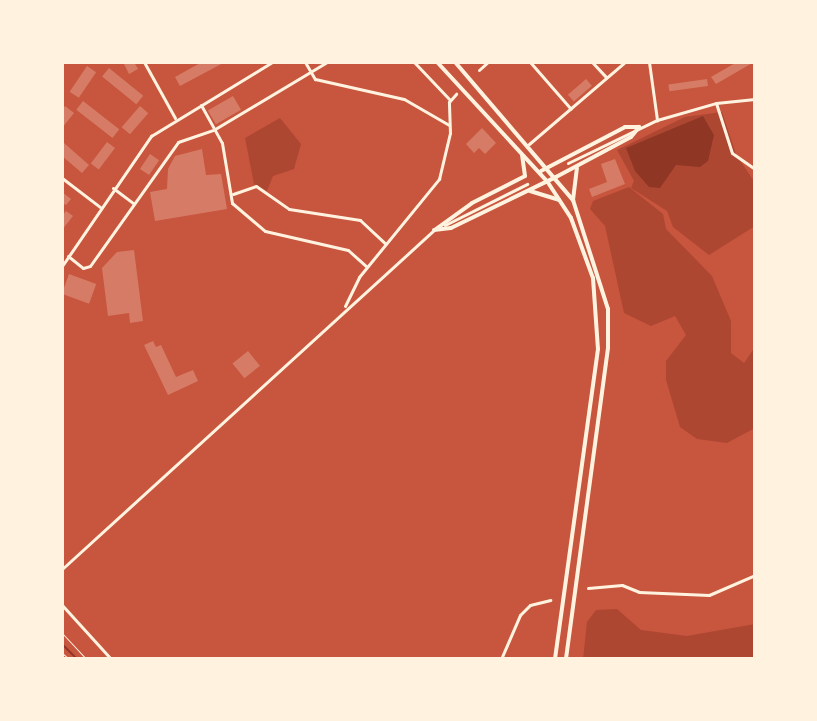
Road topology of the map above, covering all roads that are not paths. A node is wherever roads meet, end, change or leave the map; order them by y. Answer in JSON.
{"nodes":[{"id":1,"x":144,"y":62,"type":"edge"},
{"id":2,"x":272,"y":62,"type":"edge"},
{"id":3,"x":305,"y":62,"type":"edge"},
{"id":4,"x":327,"y":62,"type":"edge"},
{"id":5,"x":414,"y":62,"type":"edge"},
{"id":6,"x":437,"y":62,"type":"edge"},
{"id":7,"x":455,"y":62,"type":"edge"},
{"id":8,"x":488,"y":62,"type":"edge"},
{"id":9,"x":530,"y":62,"type":"edge"},
{"id":10,"x":592,"y":62,"type":"edge"},
{"id":11,"x":625,"y":62,"type":"edge"},
{"id":12,"x":649,"y":62,"type":"edge"},
{"id":13,"x":479,"y":70,"type":"dead end"},
{"id":14,"x":311,"y":72,"type":"junction"},
{"id":15,"x":606,"y":78,"type":"junction"},
{"id":16,"x":456,"y":94,"type":"dead end"},
{"id":17,"x":755,"y":99,"type":"edge"},
{"id":18,"x":450,"y":100,"type":"junction"},
{"id":19,"x":716,"y":103,"type":"junction"},
{"id":20,"x":201,"y":105,"type":"junction"},
{"id":21,"x":571,"y":109,"type":"junction"},
{"id":22,"x":175,"y":118,"type":"junction"},
{"id":23,"x":657,"y":120,"type":"junction"},
{"id":24,"x":449,"y":125,"type":"junction"},
{"id":25,"x":639,"y":127,"type":"junction"},
{"id":26,"x":215,"y":129,"type":"junction"},
{"id":27,"x":529,"y":144,"type":"junction"},
{"id":28,"x":521,"y":151,"type":"junction"},
{"id":29,"x":568,"y":163,"type":"dead end"},
{"id":30,"x":581,"y":163,"type":"junction"},
{"id":31,"x":548,"y":166,"type":"junction"},
{"id":32,"x":755,"y":169,"type":"edge"},
{"id":33,"x":540,"y":172,"type":"junction"},
{"id":34,"x":556,"y":177,"type":"junction"},
{"id":35,"x":62,"y":178,"type":"edge"},
{"id":36,"x":547,"y":181,"type":"junction"},
{"id":37,"x":527,"y":184,"type":"dead end"},
{"id":38,"x":113,"y":188,"type":"junction"},
{"id":39,"x":528,"y":191,"type":"junction"},
{"id":40,"x":231,"y":195,"type":"junction"},
{"id":41,"x":573,"y":200,"type":"junction"},
{"id":42,"x":561,"y":201,"type":"junction"},
{"id":43,"x":134,"y":204,"type":"junction"},
{"id":44,"x":100,"y":207,"type":"junction"},
{"id":45,"x":434,"y":230,"type":"junction"},
{"id":46,"x":386,"y":244,"type":"junction"},
{"id":47,"x":68,"y":256,"type":"junction"},
{"id":48,"x":62,"y":266,"type":"edge"},
{"id":49,"x":367,"y":267,"type":"junction"},
{"id":50,"x":345,"y":306,"type":"junction"},
{"id":51,"x":62,"y":569,"type":"edge"},
{"id":52,"x":755,"y":575,"type":"edge"},
{"id":53,"x":588,"y":588,"type":"dead end"},
{"id":54,"x":550,"y":600,"type":"dead end"},
{"id":55,"x":62,"y":605,"type":"edge"},
{"id":56,"x":111,"y":659,"type":"edge"},
{"id":57,"x":501,"y":659,"type":"edge"},
{"id":58,"x":555,"y":659,"type":"edge"},
{"id":59,"x":566,"y":659,"type":"edge"}],
"edges":[{"from":1,"to":22,"type":"street"},
{"from":2,"to":20,"type":"street"},
{"from":3,"to":14,"type":"street"},
{"from":4,"to":14,"type":"street"},
{"from":5,"to":18,"type":"street"},
{"from":6,"to":28,"type":"main road"},
{"from":7,"to":27,"type":"main road"},
{"from":8,"to":13,"type":"street"},
{"from":9,"to":21,"type":"street"},
{"from":10,"to":15,"type":"street"},
{"from":11,"to":15,"type":"street"},
{"from":12,"to":23,"type":"street"},
{"from":14,"to":24,"type":"street"},
{"from":14,"to":26,"type":"street"},
{"from":15,"to":21,"type":"street"},
{"from":16,"to":18,"type":"street"},
{"from":17,"to":19,"type":"street"},
{"from":18,"to":24,"type":"street"},
{"from":19,"to":23,"type":"street"},
{"from":19,"to":32,"type":"street"},
{"from":20,"to":22,"type":"street"},
{"from":20,"to":26,"type":"street"},
{"from":21,"to":27,"type":"street"},
{"from":22,"to":38,"type":"street"},
{"from":23,"to":25,"type":"street"},
{"from":24,"to":46,"type":"street"},
{"from":25,"to":29,"type":"street"},
{"from":25,"to":30,"type":"main road"},
{"from":25,"to":31,"type":"main road"},
{"from":26,"to":40,"type":"street"},
{"from":26,"to":43,"type":"street"},
{"from":27,"to":31,"type":"main road"},
{"from":28,"to":33,"type":"main road"},
{"from":28,"to":45,"type":"main road"},
{"from":30,"to":34,"type":"main road"},
{"from":30,"to":41,"type":"main road"},
{"from":31,"to":33,"type":"main road"},
{"from":31,"to":34,"type":"main road"},
{"from":33,"to":36,"type":"main road"},
{"from":34,"to":36,"type":"main road"},
{"from":34,"to":41,"type":"main road"},
{"from":35,"to":44,"type":"street"},
{"from":36,"to":39,"type":"main road"},
{"from":36,"to":42,"type":"main road"},
{"from":37,"to":45,"type":"street"},
{"from":38,"to":43,"type":"street"},
{"from":38,"to":44,"type":"street"},
{"from":39,"to":42,"type":"main road"},
{"from":39,"to":45,"type":"main road"},
{"from":40,"to":46,"type":"street"},
{"from":40,"to":49,"type":"street"},
{"from":41,"to":59,"type":"main road"},
{"from":42,"to":58,"type":"main road"},
{"from":43,"to":47,"type":"street"},
{"from":44,"to":47,"type":"street"},
{"from":45,"to":50,"type":"street"},
{"from":46,"to":49,"type":"street"},
{"from":47,"to":48,"type":"street"},
{"from":49,"to":50,"type":"street"},
{"from":50,"to":51,"type":"street"},
{"from":52,"to":53,"type":"street"},
{"from":54,"to":57,"type":"street"},
{"from":55,"to":56,"type":"street"}]}
